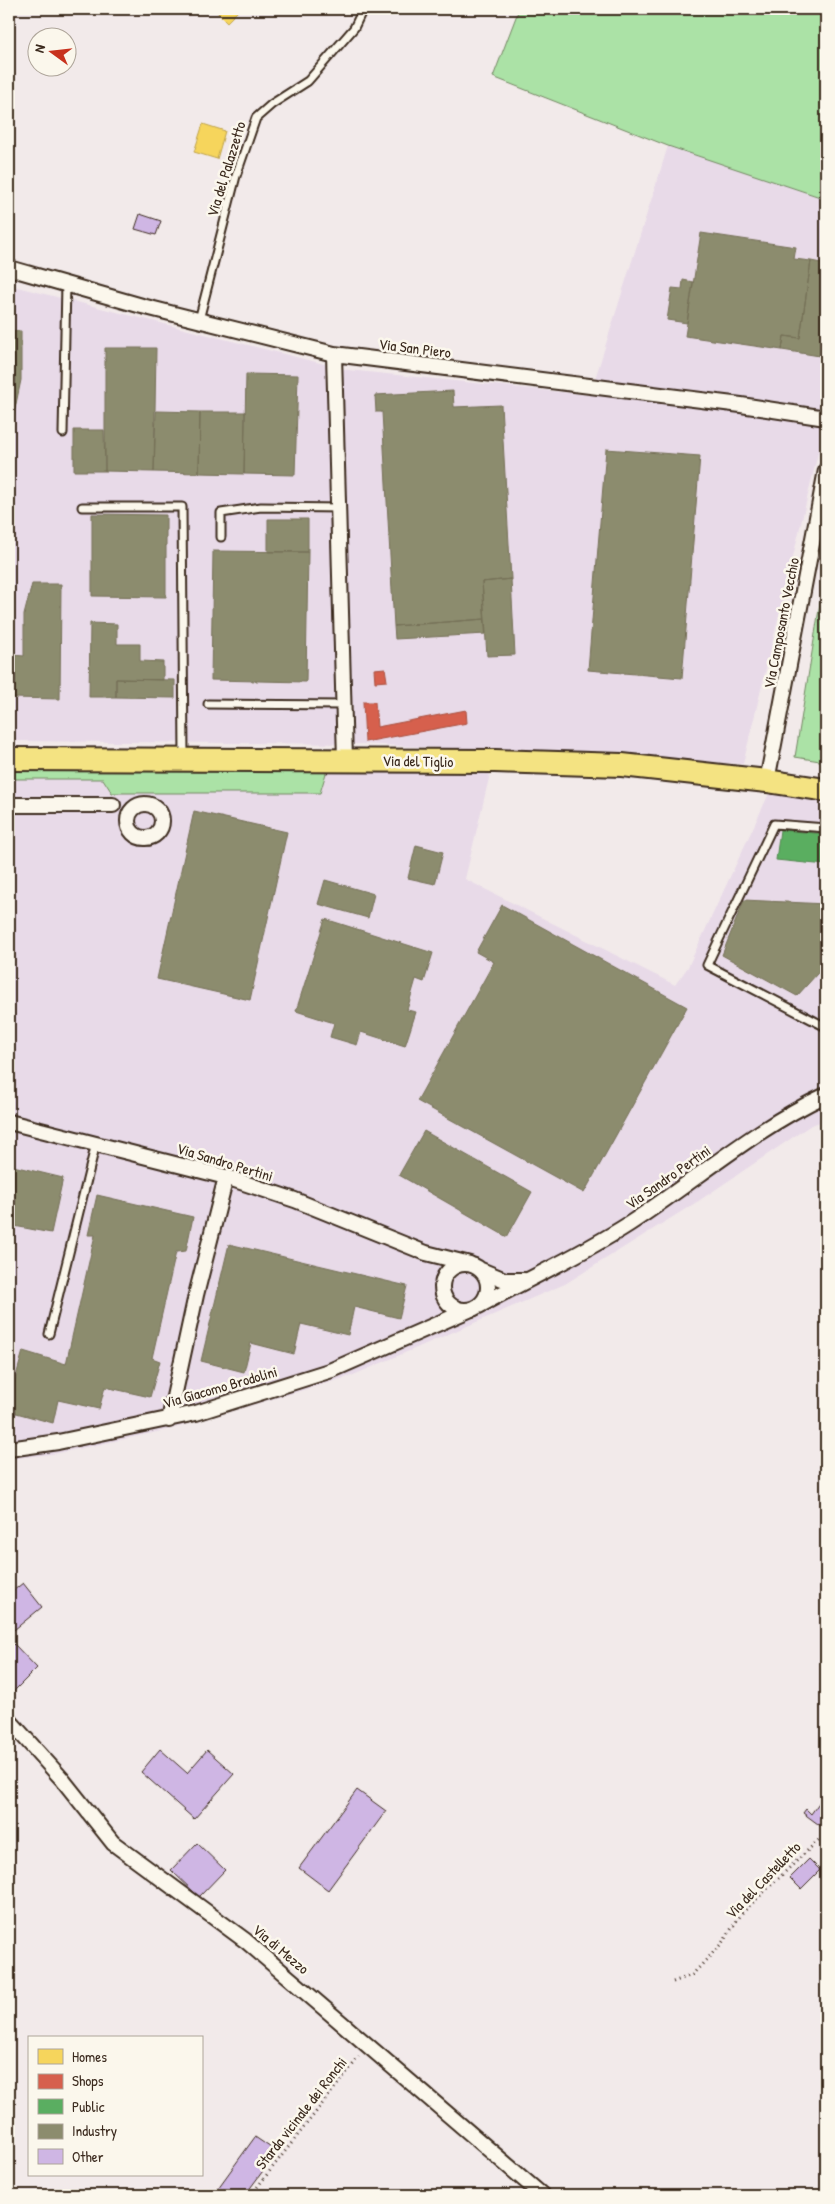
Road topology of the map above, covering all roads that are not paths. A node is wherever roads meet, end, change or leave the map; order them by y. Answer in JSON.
{"nodes":[{"id":1,"x":363,"y":9,"type":"edge"},
{"id":2,"x":9,"y":268,"type":"edge"},
{"id":3,"x":66,"y":284,"type":"junction"},
{"id":4,"x":199,"y":320,"type":"junction"},
{"id":5,"x":334,"y":354,"type":"junction"},
{"id":6,"x":826,"y":418,"type":"edge"},
{"id":7,"x":63,"y":433,"type":"dead end"},
{"id":8,"x":826,"y":470,"type":"edge"},
{"id":9,"x":82,"y":506,"type":"dead end"},
{"id":10,"x":340,"y":508,"type":"junction"},
{"id":11,"x":221,"y":536,"type":"dead end"},
{"id":12,"x":208,"y":704,"type":"dead end"},
{"id":13,"x":345,"y":705,"type":"junction"},
{"id":14,"x":9,"y":759,"type":"edge"},
{"id":15,"x":184,"y":760,"type":"junction"},
{"id":16,"x":345,"y":760,"type":"junction"},
{"id":17,"x":767,"y":781,"type":"junction"},
{"id":18,"x":826,"y":790,"type":"edge"},
{"id":19,"x":143,"y":804,"type":"junction"},
{"id":20,"x":9,"y":805,"type":"edge"},
{"id":21,"x":113,"y":805,"type":"junction"},
{"id":22,"x":128,"y":822,"type":"junction"},
{"id":23,"x":826,"y":828,"type":"edge"},
{"id":24,"x":826,"y":1027,"type":"edge"},
{"id":25,"x":826,"y":1095,"type":"edge"},
{"id":26,"x":9,"y":1122,"type":"edge"},
{"id":27,"x":96,"y":1142,"type":"junction"},
{"id":28,"x":226,"y":1177,"type":"junction"},
{"id":29,"x":426,"y":1253,"type":"junction"},
{"id":30,"x":476,"y":1267,"type":"junction"},
{"id":31,"x":525,"y":1280,"type":"junction"},
{"id":32,"x":442,"y":1291,"type":"junction"},
{"id":33,"x":474,"y":1308,"type":"junction"},
{"id":34,"x":432,"y":1327,"type":"junction"},
{"id":35,"x":48,"y":1334,"type":"dead end"},
{"id":36,"x":169,"y":1420,"type":"junction"},
{"id":37,"x":9,"y":1449,"type":"edge"},
{"id":38,"x":9,"y":1720,"type":"edge"},
{"id":39,"x":542,"y":2195,"type":"edge"}],
"edges":[{"from":1,"to":4,"type":"lane","name":"Via del Palazzetto"},
{"from":2,"to":3,"type":"street","name":"Via San Piero"},
{"from":3,"to":4,"type":"street","name":"Via San Piero"},
{"from":3,"to":7,"type":"lane"},
{"from":4,"to":5,"type":"street","name":"Via San Piero"},
{"from":5,"to":6,"type":"street","name":"Via San Piero"},
{"from":5,"to":10,"type":"street"},
{"from":8,"to":17,"type":"street","name":"Via Camposanto Vecchio"},
{"from":9,"to":15,"type":"lane"},
{"from":10,"to":11,"type":"lane"},
{"from":10,"to":13,"type":"street"},
{"from":12,"to":13,"type":"lane"},
{"from":13,"to":16,"type":"street"},
{"from":14,"to":15,"type":"main road","name":"Via del Tiglio"},
{"from":15,"to":16,"type":"main road","name":"Via del Tiglio"},
{"from":16,"to":17,"type":"main road","name":"Via del Tiglio"},
{"from":17,"to":18,"type":"main road","name":"Via del Tiglio"},
{"from":19,"to":21,"type":"street"},
{"from":19,"to":22,"type":"street"},
{"from":19,"to":22,"type":"street"},
{"from":20,"to":21,"type":"street"},
{"from":21,"to":22,"type":"street"},
{"from":23,"to":24,"type":"lane"},
{"from":25,"to":31,"type":"street","name":"Via Sandro Pertini"},
{"from":26,"to":27,"type":"street","name":"Via Sandro Pertini"},
{"from":27,"to":28,"type":"street","name":"Via Sandro Pertini"},
{"from":27,"to":35,"type":"lane"},
{"from":28,"to":29,"type":"street","name":"Via Sandro Pertini"},
{"from":28,"to":36,"type":"street"},
{"from":29,"to":30,"type":"street","name":"Via Sandro Pertini"},
{"from":29,"to":32,"type":"street"},
{"from":30,"to":31,"type":"street","name":"Via Sandro Pertini"},
{"from":30,"to":32,"type":"street"},
{"from":30,"to":33,"type":"street"},
{"from":31,"to":33,"type":"street","name":"Via Sandro Pertini"},
{"from":32,"to":33,"type":"street"},
{"from":32,"to":34,"type":"street"},
{"from":33,"to":34,"type":"street","name":"Via Giacomo Brodolini"},
{"from":34,"to":36,"type":"street","name":"Via Giacomo Brodolini"},
{"from":36,"to":37,"type":"street","name":"Via Giacomo Brodolini"},
{"from":38,"to":39,"type":"street","name":"Via di Mezzo"}]}
